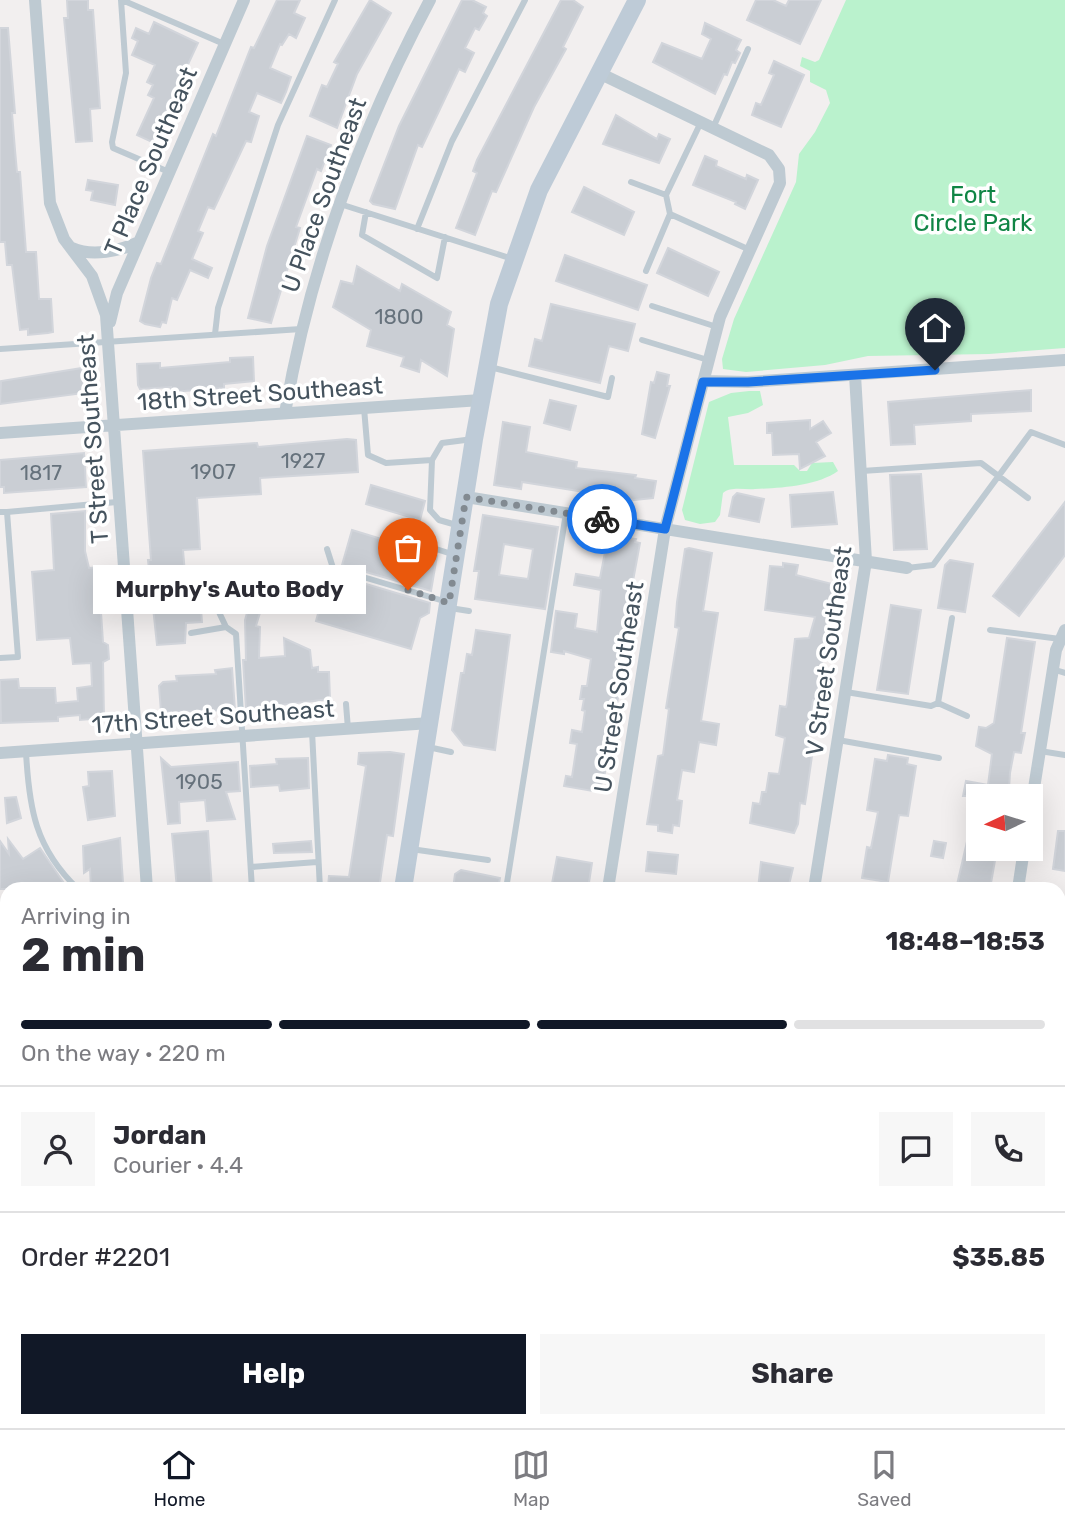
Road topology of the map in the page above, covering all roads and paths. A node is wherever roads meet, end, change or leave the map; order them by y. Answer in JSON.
{"nodes":[{"id":1,"x":35,"y":0,"type":"edge"},
{"id":2,"x":121,"y":0,"type":"edge"},
{"id":3,"x":244,"y":0,"type":"edge"},
{"id":4,"x":335,"y":0,"type":"edge"},
{"id":5,"x":430,"y":0,"type":"edge"},
{"id":6,"x":525,"y":0,"type":"edge"},
{"id":7,"x":637,"y":0,"type":"edge"},
{"id":8,"x":224,"y":44,"type":"junction"},
{"id":9,"x":748,"y":49,"type":"dead end"},
{"id":10,"x":599,"y":73,"type":"junction"},
{"id":11,"x":707,"y":125,"type":"junction"},
{"id":12,"x":169,"y":172,"type":"junction"},
{"id":13,"x":631,"y":182,"type":"dead end"},
{"id":14,"x":666,"y":195,"type":"junction"},
{"id":15,"x":338,"y":203,"type":"junction"},
{"id":16,"x":366,"y":212,"type":"junction"},
{"id":17,"x":670,"y":214,"type":"junction"},
{"id":18,"x":417,"y":229,"type":"junction"},
{"id":19,"x":445,"y":237,"type":"junction"},
{"id":20,"x":139,"y":242,"type":"junction"},
{"id":21,"x":70,"y":247,"type":"junction"},
{"id":22,"x":750,"y":250,"type":"junction"},
{"id":23,"x":513,"y":260,"type":"junction"},
{"id":24,"x":646,"y":271,"type":"dead end"},
{"id":25,"x":652,"y":306,"type":"dead end"},
{"id":26,"x":717,"y":327,"type":"junction"},
{"id":27,"x":301,"y":328,"type":"junction"},
{"id":28,"x":215,"y":334,"type":"junction"},
{"id":29,"x":642,"y":340,"type":"dead end"},
{"id":30,"x":108,"y":341,"type":"junction"},
{"id":31,"x":0,"y":349,"type":"edge"},
{"id":32,"x":1065,"y":359,"type":"edge"},
{"id":33,"x":708,"y":360,"type":"junction"},
{"id":34,"x":487,"y":366,"type":"junction"},
{"id":35,"x":855,"y":375,"type":"junction"},
{"id":36,"x":612,"y":378,"type":"dead end"},
{"id":37,"x":703,"y":382,"type":"junction"},
{"id":38,"x":481,"y":400,"type":"junction"},
{"id":39,"x":364,"y":408,"type":"junction"},
{"id":40,"x":285,"y":413,"type":"junction"},
{"id":41,"x":113,"y":425,"type":"junction"},
{"id":42,"x":0,"y":433,"type":"edge"},
{"id":43,"x":474,"y":439,"type":"junction"},
{"id":44,"x":1065,"y":445,"type":"edge"},
{"id":45,"x":432,"y":460,"type":"junction"},
{"id":46,"x":862,"y":471,"type":"junction"},
{"id":47,"x":997,"y":476,"type":"junction"},
{"id":48,"x":466,"y":497,"type":"junction"},
{"id":49,"x":1028,"y":498,"type":"dead end"},
{"id":50,"x":117,"y":502,"type":"junction"},
{"id":51,"x":4,"y":512,"type":"edge"},
{"id":52,"x":566,"y":513,"type":"junction"},
{"id":53,"x":461,"y":527,"type":"junction"},
{"id":54,"x":665,"y":529,"type":"junction"},
{"id":55,"x":327,"y":549,"type":"dead end"},
{"id":56,"x":436,"y":549,"type":"dead end"},
{"id":57,"x":456,"y":556,"type":"junction"},
{"id":58,"x":866,"y":561,"type":"junction"},
{"id":59,"x":906,"y":568,"type":"joint"},
{"id":60,"x":208,"y":589,"type":"dead end"},
{"id":61,"x":449,"y":605,"type":"junction"},
{"id":62,"x":468,"y":611,"type":"dead end"},
{"id":63,"x":952,"y":618,"type":"dead end"},
{"id":64,"x":226,"y":626,"type":"junction"},
{"id":65,"x":990,"y":630,"type":"dead end"},
{"id":66,"x":191,"y":633,"type":"dead end"},
{"id":67,"x":1062,"y":635,"type":"edge"},
{"id":68,"x":0,"y":658,"type":"edge"},
{"id":69,"x":1059,"y":671,"type":"edge"},
{"id":70,"x":846,"y":692,"type":"junction"},
{"id":71,"x":938,"y":703,"type":"junction"},
{"id":72,"x":346,"y":704,"type":"dead end"},
{"id":73,"x":967,"y":716,"type":"dead end"},
{"id":74,"x":430,"y":723,"type":"junction"},
{"id":75,"x":348,"y":729,"type":"junction"},
{"id":76,"x":312,"y":732,"type":"junction"},
{"id":77,"x":241,"y":736,"type":"junction"},
{"id":78,"x":838,"y":740,"type":"junction"},
{"id":79,"x":136,"y":744,"type":"junction"},
{"id":80,"x":426,"y":747,"type":"junction"},
{"id":81,"x":26,"y":751,"type":"junction"},
{"id":82,"x":1040,"y":751,"type":"junction"},
{"id":83,"x":451,"y":752,"type":"dead end"},
{"id":84,"x":0,"y":753,"type":"edge"},
{"id":85,"x":1065,"y":755,"type":"edge"},
{"id":86,"x":939,"y":758,"type":"dead end"},
{"id":87,"x":1035,"y":784,"type":"edge"},
{"id":88,"x":410,"y":848,"type":"junction"},
{"id":89,"x":488,"y":860,"type":"dead end"},
{"id":90,"x":1022,"y":861,"type":"edge"},
{"id":91,"x":317,"y":862,"type":"junction"},
{"id":92,"x":251,"y":867,"type":"junction"},
{"id":93,"x":71,"y":882,"type":"edge"},
{"id":94,"x":147,"y":882,"type":"edge"},
{"id":95,"x":252,"y":882,"type":"edge"},
{"id":96,"x":319,"y":882,"type":"edge"},
{"id":97,"x":404,"y":882,"type":"edge"},
{"id":98,"x":507,"y":882,"type":"edge"},
{"id":99,"x":609,"y":882,"type":"edge"},
{"id":100,"x":815,"y":882,"type":"edge"},
{"id":101,"x":1019,"y":882,"type":"edge"}],
"edges":[{"from":1,"to":21,"type":"street","name":"T Street Southeast"},
{"from":2,"to":8,"type":"lane"},
{"from":2,"to":12,"type":"lane"},
{"from":3,"to":8,"type":"street","name":"T Place Southeast"},
{"from":4,"to":28,"type":"lane"},
{"from":5,"to":15,"type":"street","name":"U Place Southeast"},
{"from":6,"to":18,"type":"lane"},
{"from":7,"to":10,"type":"main road"},
{"from":8,"to":12,"type":"street","name":"T Place Southeast"},
{"from":9,"to":11,"type":"lane"},
{"from":10,"to":11,"type":"street"},
{"from":10,"to":23,"type":"main road"},
{"from":11,"to":14,"type":"lane"},
{"from":11,"to":22,"type":"street","name":"U Street Southeast"},
{"from":12,"to":20,"type":"street","name":"T Place Southeast"},
{"from":13,"to":14,"type":"lane"},
{"from":14,"to":17,"type":"lane"},
{"from":15,"to":16,"type":"lane"},
{"from":15,"to":27,"type":"street","name":"U Place Southeast"},
{"from":16,"to":18,"type":"lane"},
{"from":16,"to":19,"type":"lane"},
{"from":17,"to":22,"type":"lane"},
{"from":17,"to":24,"type":"lane"},
{"from":18,"to":19,"type":"lane"},
{"from":19,"to":23,"type":"lane"},
{"from":20,"to":21,"type":"street"},
{"from":20,"to":30,"type":"street","name":"T Place Southeast"},
{"from":21,"to":30,"type":"street","name":"T Street Southeast"},
{"from":22,"to":26,"type":"street","name":"U Street Southeast"},
{"from":23,"to":34,"type":"main road"},
{"from":25,"to":26,"type":"lane"},
{"from":26,"to":33,"type":"street","name":"U Street Southeast"},
{"from":27,"to":28,"type":"lane"},
{"from":27,"to":40,"type":"street","name":"U Place Southeast"},
{"from":28,"to":30,"type":"lane"},
{"from":29,"to":33,"type":"lane"},
{"from":30,"to":31,"type":"lane"},
{"from":30,"to":41,"type":"street","name":"T Street Southeast"},
{"from":32,"to":35,"type":"street"},
{"from":33,"to":37,"type":"street","name":"U Street Southeast"},
{"from":34,"to":36,"type":"lane"},
{"from":34,"to":38,"type":"main road"},
{"from":35,"to":37,"type":"street"},
{"from":35,"to":46,"type":"street","name":"V Street Southeast"},
{"from":37,"to":54,"type":"street","name":"U Street Southeast"},
{"from":38,"to":39,"type":"street","name":"18th Street Southeast"},
{"from":38,"to":43,"type":"main road"},
{"from":39,"to":40,"type":"street","name":"18th Street Southeast"},
{"from":39,"to":45,"type":"lane"},
{"from":40,"to":41,"type":"street","name":"18th Street Southeast"},
{"from":41,"to":42,"type":"street","name":"18th Street Southeast"},
{"from":41,"to":50,"type":"street","name":"T Street Southeast"},
{"from":43,"to":45,"type":"lane"},
{"from":43,"to":48,"type":"main road"},
{"from":44,"to":47,"type":"lane"},
{"from":45,"to":53,"type":"lane"},
{"from":46,"to":47,"type":"lane"},
{"from":46,"to":58,"type":"street","name":"V Street Southeast"},
{"from":47,"to":49,"type":"lane"},
{"from":47,"to":59,"type":"lane"},
{"from":48,"to":52,"type":"street"},
{"from":48,"to":53,"type":"main road"},
{"from":50,"to":51,"type":"lane"},
{"from":50,"to":79,"type":"street","name":"T Street Southeast"},
{"from":51,"to":68,"type":"lane"},
{"from":52,"to":54,"type":"street"},
{"from":52,"to":98,"type":"lane"},
{"from":53,"to":57,"type":"main road"},
{"from":54,"to":58,"type":"street"},
{"from":54,"to":99,"type":"street","name":"U Street Southeast"},
{"from":55,"to":61,"type":"lane"},
{"from":56,"to":57,"type":"lane"},
{"from":57,"to":61,"type":"main road"},
{"from":58,"to":59,"type":"street"},
{"from":58,"to":70,"type":"street","name":"V Street Southeast"},
{"from":60,"to":64,"type":"lane"},
{"from":61,"to":62,"type":"lane"},
{"from":61,"to":74,"type":"main road"},
{"from":63,"to":71,"type":"lane"},
{"from":64,"to":66,"type":"lane"},
{"from":64,"to":77,"type":"lane"},
{"from":65,"to":67,"type":"lane"},
{"from":67,"to":69,"type":"street"},
{"from":69,"to":82,"type":"street"},
{"from":70,"to":71,"type":"lane"},
{"from":70,"to":78,"type":"street","name":"V Street Southeast"},
{"from":71,"to":73,"type":"lane"},
{"from":72,"to":75,"type":"lane"},
{"from":74,"to":75,"type":"street","name":"17th Street Southeast"},
{"from":74,"to":80,"type":"main road"},
{"from":75,"to":76,"type":"street","name":"17th Street Southeast"},
{"from":76,"to":77,"type":"street","name":"17th Street Southeast"},
{"from":76,"to":91,"type":"lane"},
{"from":77,"to":79,"type":"street","name":"17th Street Southeast"},
{"from":77,"to":92,"type":"lane"},
{"from":78,"to":86,"type":"lane"},
{"from":78,"to":100,"type":"street","name":"V Street Southeast"},
{"from":79,"to":81,"type":"street","name":"17th Street Southeast"},
{"from":79,"to":94,"type":"street","name":"T Street Southeast"},
{"from":80,"to":83,"type":"lane"},
{"from":80,"to":88,"type":"main road"},
{"from":81,"to":84,"type":"street","name":"17th Street Southeast"},
{"from":81,"to":93,"type":"lane"},
{"from":82,"to":85,"type":"lane"},
{"from":82,"to":87,"type":"street"},
{"from":88,"to":89,"type":"lane"},
{"from":88,"to":97,"type":"main road"},
{"from":90,"to":101,"type":"street"},
{"from":91,"to":92,"type":"lane"},
{"from":91,"to":96,"type":"lane"},
{"from":92,"to":95,"type":"lane"}]}
